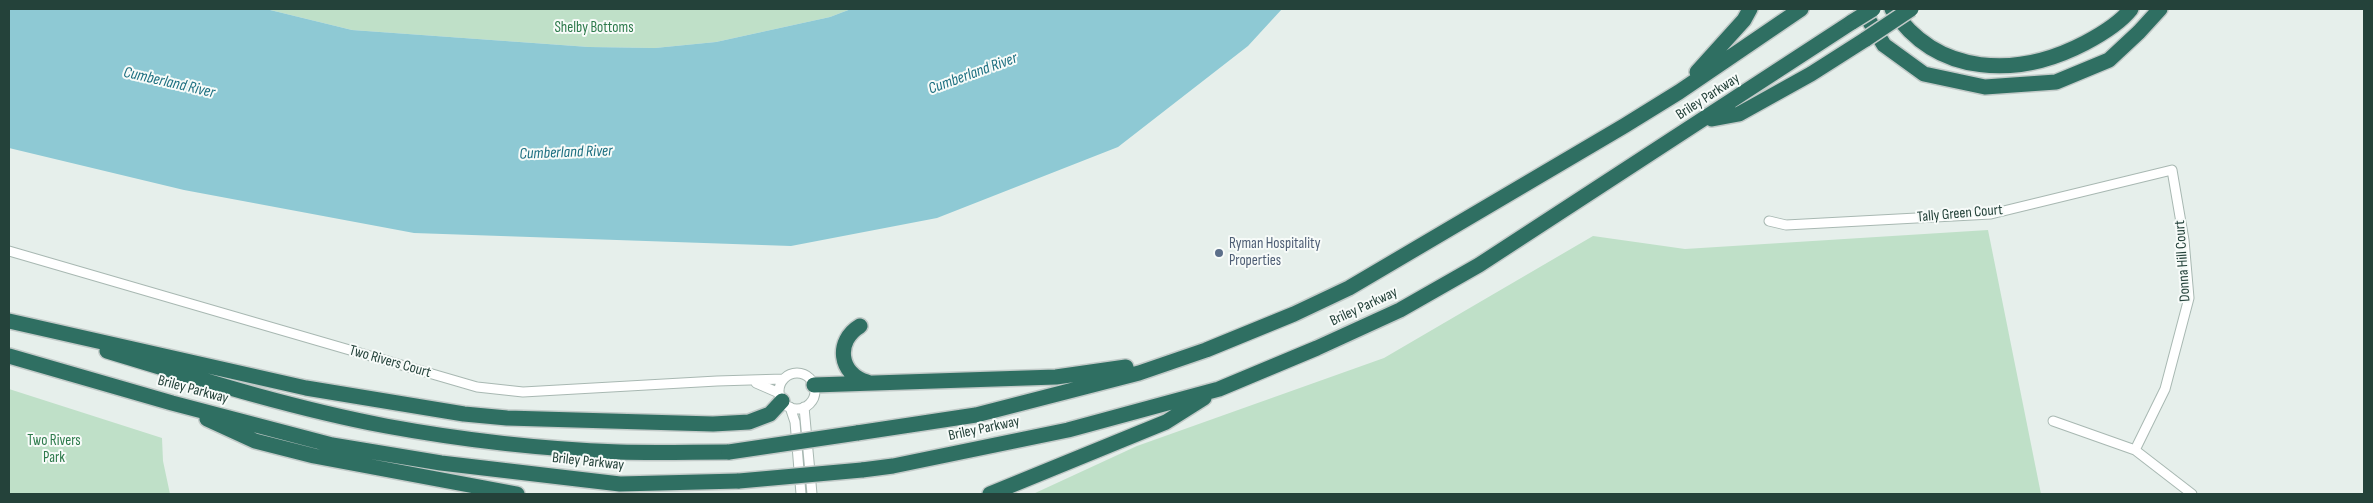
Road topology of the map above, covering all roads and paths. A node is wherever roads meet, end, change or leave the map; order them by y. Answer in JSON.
{"nodes":[{"id":1,"x":1750,"y":9,"type":"edge"},
{"id":2,"x":1800,"y":9,"type":"edge"},
{"id":3,"x":1862,"y":9,"type":"edge"},
{"id":4,"x":1873,"y":9,"type":"edge"},
{"id":5,"x":1892,"y":9,"type":"edge"},
{"id":6,"x":1911,"y":9,"type":"edge"},
{"id":7,"x":2131,"y":9,"type":"edge"},
{"id":8,"x":2160,"y":9,"type":"edge"},
{"id":9,"x":1679,"y":92,"type":"junction"},
{"id":10,"x":1703,"y":121,"type":"junction"},
{"id":11,"x":2147,"y":176,"type":"joint"},
{"id":12,"x":1769,"y":221,"type":"dead end"},
{"id":13,"x":9,"y":251,"type":"edge"},
{"id":14,"x":9,"y":322,"type":"edge"},
{"id":15,"x":860,"y":326,"type":"dead end"},
{"id":16,"x":1254,"y":330,"type":"junction"},
{"id":17,"x":9,"y":356,"type":"edge"},
{"id":18,"x":783,"y":379,"type":"junction"},
{"id":19,"x":746,"y":382,"type":"junction"},
{"id":20,"x":868,"y":382,"type":"junction"},
{"id":21,"x":814,"y":385,"type":"junction"},
{"id":22,"x":1219,"y":389,"type":"junction"},
{"id":23,"x":784,"y":400,"type":"junction"},
{"id":24,"x":172,"y":403,"type":"junction"},
{"id":25,"x":804,"y":407,"type":"junction"},
{"id":26,"x":2052,"y":421,"type":"dead end"},
{"id":27,"x":2134,"y":450,"type":"junction"},
{"id":28,"x":517,"y":494,"type":"edge"},
{"id":29,"x":801,"y":494,"type":"edge"},
{"id":30,"x":812,"y":494,"type":"edge"},
{"id":31,"x":990,"y":494,"type":"edge"},
{"id":32,"x":2192,"y":494,"type":"edge"}],
"edges":[{"from":1,"to":9,"type":"highway"},
{"from":2,"to":9,"type":"highway","name":"Briley Parkway"},
{"from":3,"to":8,"type":"highway"},
{"from":4,"to":10,"type":"highway","name":"Briley Parkway","bridge":true},
{"from":5,"to":7,"type":"highway"},
{"from":6,"to":10,"type":"highway","bridge":true},
{"from":9,"to":16,"type":"highway","name":"Briley Parkway"},
{"from":10,"to":22,"type":"highway","name":"Briley Parkway"},
{"from":11,"to":12,"type":"street","name":"Tally Green Court"},
{"from":11,"to":27,"type":"street","name":"Donna Hill Court"},
{"from":13,"to":19,"type":"street","name":"Two Rivers Court"},
{"from":14,"to":16,"type":"highway","name":"Briley Parkway","bridge":true},
{"from":14,"to":23,"type":"highway"},
{"from":15,"to":20,"type":"highway"},
{"from":16,"to":20,"type":"highway"},
{"from":17,"to":24,"type":"highway","name":"Briley Parkway"},
{"from":18,"to":19,"type":"street","name":"Two Rivers Court"},
{"from":18,"to":21,"type":"street"},
{"from":18,"to":23,"type":"street"},
{"from":19,"to":23,"type":"street"},
{"from":20,"to":21,"type":"highway"},
{"from":21,"to":25,"type":"street"},
{"from":22,"to":24,"type":"highway","name":"Briley Parkway","bridge":true},
{"from":22,"to":31,"type":"highway"},
{"from":23,"to":25,"type":"street"},
{"from":23,"to":29,"type":"street"},
{"from":24,"to":28,"type":"highway"},
{"from":25,"to":30,"type":"street"},
{"from":26,"to":27,"type":"street"},
{"from":27,"to":32,"type":"street"}]}
